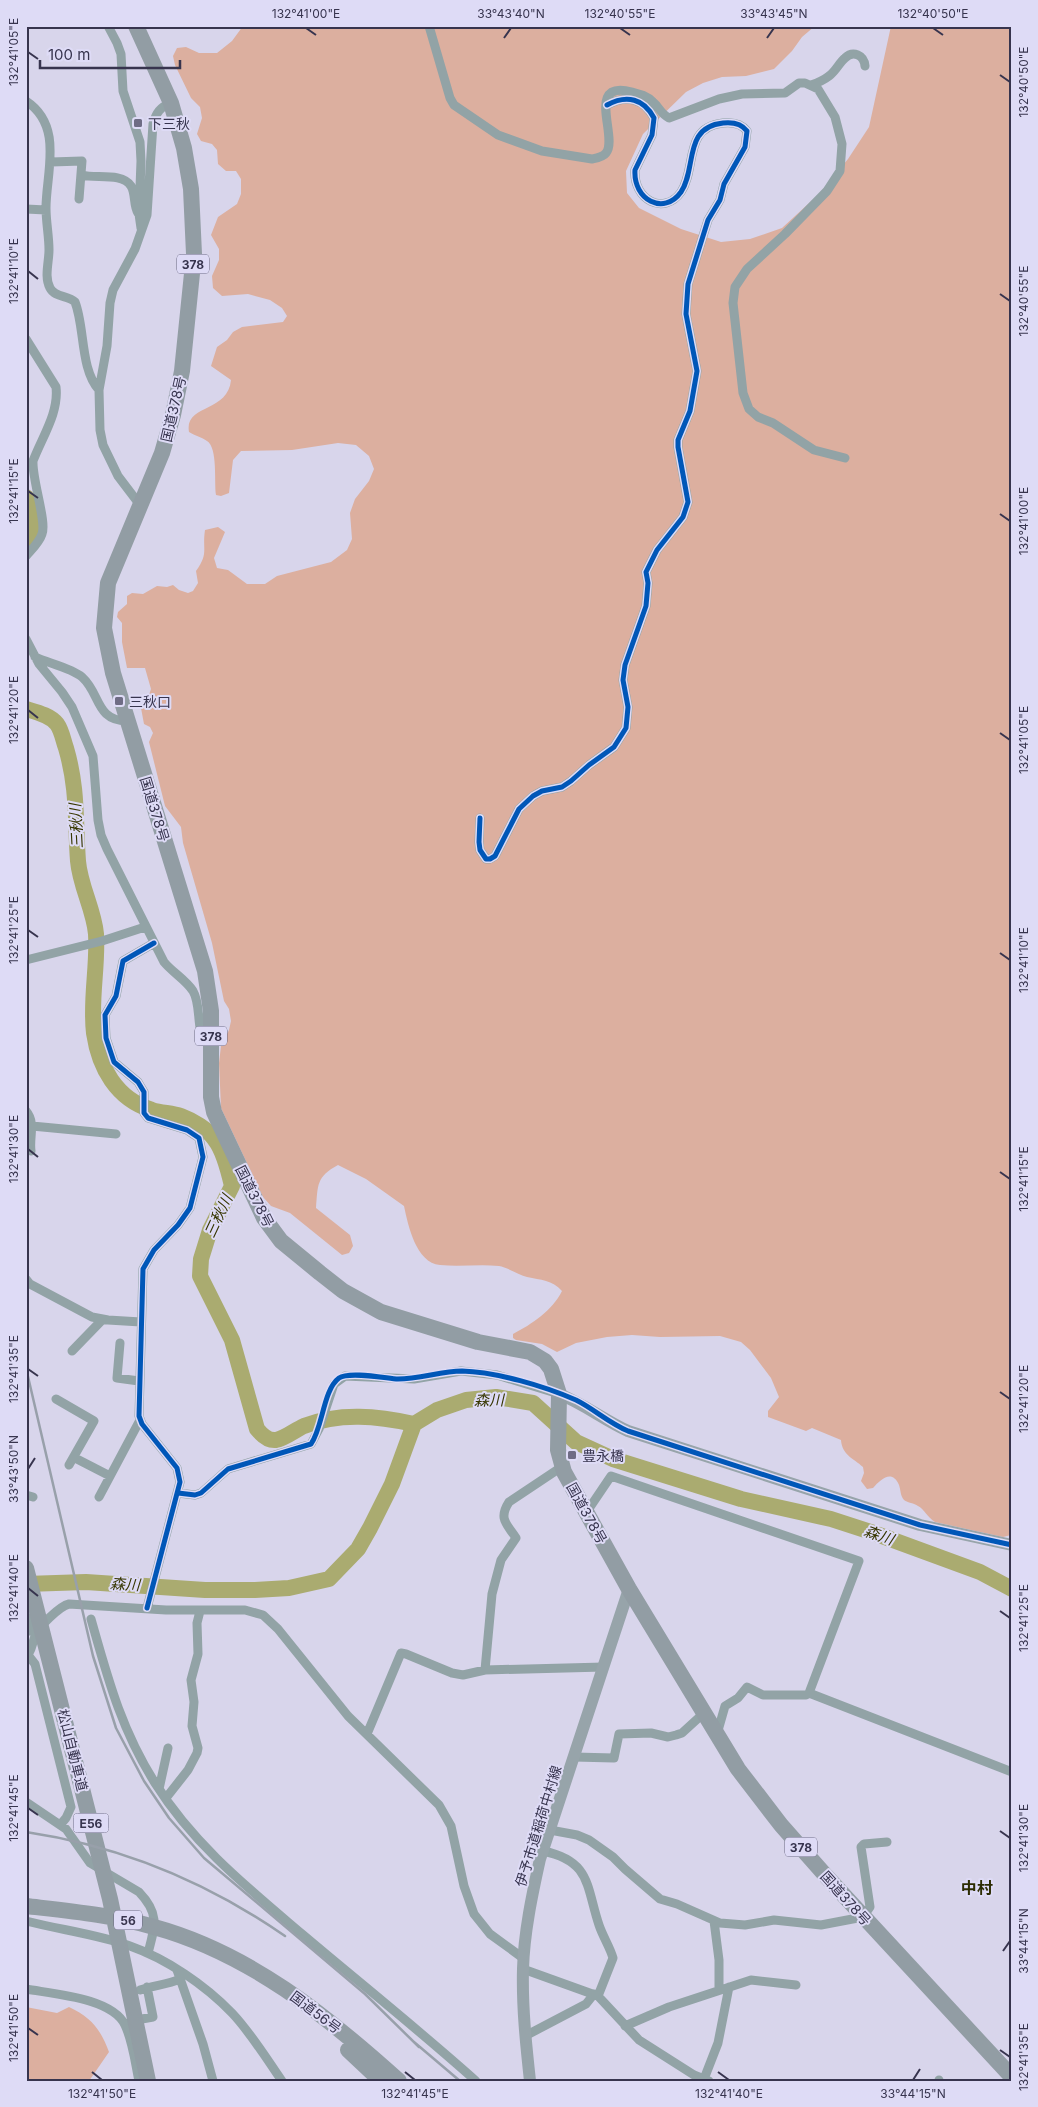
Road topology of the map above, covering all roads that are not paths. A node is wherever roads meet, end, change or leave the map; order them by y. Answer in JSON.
{"nodes":[{"id":1,"x":108,"y":26,"type":"edge"},
{"id":2,"x":136,"y":26,"type":"edge"},
{"id":3,"x":429,"y":26,"type":"edge"},
{"id":4,"x":865,"y":66,"type":"dead end"},
{"id":5,"x":811,"y":85,"type":"junction"},
{"id":6,"x":26,"y":101,"type":"edge"},
{"id":7,"x":171,"y":103,"type":"junction"},
{"id":8,"x":607,"y":104,"type":"junction"},
{"id":9,"x":51,"y":162,"type":"junction"},
{"id":10,"x":82,"y":175,"type":"junction"},
{"id":11,"x":79,"y":199,"type":"dead end"},
{"id":12,"x":26,"y":209,"type":"edge"},
{"id":13,"x":46,"y":210,"type":"junction"},
{"id":14,"x":138,"y":214,"type":"junction"},
{"id":15,"x":142,"y":231,"type":"junction"},
{"id":16,"x":26,"y":339,"type":"edge"},
{"id":17,"x":98,"y":390,"type":"junction"},
{"id":18,"x":845,"y":458,"type":"dead end"},
{"id":19,"x":140,"y":505,"type":"junction"},
{"id":20,"x":26,"y":556,"type":"edge"},
{"id":21,"x":26,"y":639,"type":"edge"},
{"id":22,"x":35,"y":657,"type":"junction"},
{"id":23,"x":127,"y":721,"type":"junction"},
{"id":24,"x":480,"y":818,"type":"dead end"},
{"id":25,"x":145,"y":927,"type":"junction"},
{"id":26,"x":154,"y":943,"type":"junction"},
{"id":27,"x":26,"y":960,"type":"edge"},
{"id":28,"x":212,"y":1031,"type":"junction"},
{"id":29,"x":26,"y":1111,"type":"edge"},
{"id":30,"x":32,"y":1126,"type":"junction"},
{"id":31,"x":116,"y":1134,"type":"dead end"},
{"id":32,"x":32,"y":1151,"type":"dead end"},
{"id":33,"x":26,"y":1279,"type":"edge"},
{"id":34,"x":103,"y":1319,"type":"junction"},
{"id":35,"x":141,"y":1322,"type":"junction"},
{"id":36,"x":120,"y":1343,"type":"dead end"},
{"id":37,"x":72,"y":1351,"type":"dead end"},
{"id":38,"x":139,"y":1381,"type":"junction"},
{"id":39,"x":56,"y":1399,"type":"dead end"},
{"id":40,"x":559,"y":1401,"type":"junction"},
{"id":41,"x":140,"y":1420,"type":"junction"},
{"id":42,"x":75,"y":1458,"type":"junction"},
{"id":43,"x":70,"y":1466,"type":"dead end"},
{"id":44,"x":563,"y":1466,"type":"junction"},
{"id":45,"x":110,"y":1476,"type":"junction"},
{"id":46,"x":178,"y":1493,"type":"junction"},
{"id":47,"x":99,"y":1497,"type":"dead end"},
{"id":48,"x":586,"y":1513,"type":"junction"},
{"id":49,"x":1012,"y":1545,"type":"edge"},
{"id":50,"x":26,"y":1568,"type":"edge"},
{"id":51,"x":629,"y":1588,"type":"junction"},
{"id":52,"x":148,"y":1604,"type":"junction"},
{"id":53,"x":200,"y":1611,"type":"junction"},
{"id":54,"x":26,"y":1616,"type":"edge"},
{"id":55,"x":91,"y":1619,"type":"dead end"},
{"id":56,"x":30,"y":1633,"type":"edge"},
{"id":57,"x":27,"y":1655,"type":"edge"},
{"id":58,"x":604,"y":1667,"type":"junction"},
{"id":59,"x":485,"y":1670,"type":"junction"},
{"id":60,"x":809,"y":1693,"type":"junction"},
{"id":61,"x":705,"y":1712,"type":"junction"},
{"id":62,"x":366,"y":1734,"type":"junction"},
{"id":63,"x":718,"y":1734,"type":"junction"},
{"id":64,"x":168,"y":1748,"type":"dead end"},
{"id":65,"x":574,"y":1757,"type":"junction"},
{"id":66,"x":1012,"y":1772,"type":"edge"},
{"id":67,"x":160,"y":1789,"type":"junction"},
{"id":68,"x":166,"y":1798,"type":"junction"},
{"id":69,"x":26,"y":1802,"type":"edge"},
{"id":70,"x":60,"y":1824,"type":"junction"},
{"id":71,"x":550,"y":1830,"type":"junction"},
{"id":72,"x":888,"y":1842,"type":"dead end"},
{"id":73,"x":543,"y":1851,"type":"junction"},
{"id":74,"x":26,"y":1906,"type":"edge"},
{"id":75,"x":863,"y":1917,"type":"junction"},
{"id":76,"x":26,"y":1921,"type":"edge"},
{"id":77,"x":714,"y":1921,"type":"junction"},
{"id":78,"x":155,"y":1927,"type":"junction"},
{"id":79,"x":148,"y":1953,"type":"junction"},
{"id":80,"x":225,"y":1955,"type":"junction"},
{"id":81,"x":523,"y":1963,"type":"junction"},
{"id":82,"x":178,"y":1974,"type":"junction"},
{"id":83,"x":796,"y":1986,"type":"dead end"},
{"id":84,"x":729,"y":1987,"type":"junction"},
{"id":85,"x":26,"y":1989,"type":"edge"},
{"id":86,"x":719,"y":1990,"type":"junction"},
{"id":87,"x":596,"y":1995,"type":"junction"},
{"id":88,"x":124,"y":2023,"type":"junction"},
{"id":89,"x":625,"y":2026,"type":"junction"},
{"id":90,"x":525,"y":2036,"type":"junction"},
{"id":91,"x":1012,"y":2077,"type":"edge"},
{"id":92,"x":706,"y":2080,"type":"edge"},
{"id":93,"x":139,"y":2081,"type":"edge"},
{"id":94,"x":148,"y":2081,"type":"edge"},
{"id":95,"x":213,"y":2081,"type":"edge"},
{"id":96,"x":282,"y":2081,"type":"edge"},
{"id":97,"x":381,"y":2081,"type":"edge"},
{"id":98,"x":399,"y":2081,"type":"edge"},
{"id":99,"x":476,"y":2081,"type":"edge"},
{"id":100,"x":530,"y":2081,"type":"edge"}],
"edges":[{"from":1,"to":14,"type":"street"},
{"from":2,"to":7,"type":"highway","name":"国道378号","number":"378"},
{"from":3,"to":8,"type":"street"},
{"from":4,"to":5,"type":"street"},
{"from":5,"to":8,"type":"street"},
{"from":5,"to":18,"type":"street"},
{"from":6,"to":9,"type":"street"},
{"from":7,"to":15,"type":"street"},
{"from":7,"to":19,"type":"highway","name":"国道378号","number":"378"},
{"from":8,"to":24,"type":"street"},
{"from":9,"to":10,"type":"street"},
{"from":9,"to":13,"type":"street"},
{"from":10,"to":11,"type":"street"},
{"from":10,"to":14,"type":"street"},
{"from":12,"to":13,"type":"street"},
{"from":13,"to":17,"type":"street"},
{"from":14,"to":15,"type":"street"},
{"from":15,"to":17,"type":"street"},
{"from":16,"to":20,"type":"street"},
{"from":17,"to":19,"type":"street"},
{"from":19,"to":23,"type":"highway","name":"国道378号","number":"378"},
{"from":21,"to":22,"type":"street"},
{"from":22,"to":23,"type":"street"},
{"from":22,"to":25,"type":"street"},
{"from":23,"to":28,"type":"highway","name":"国道378号","number":"378"},
{"from":25,"to":26,"type":"street"},
{"from":25,"to":27,"type":"street"},
{"from":26,"to":28,"type":"street"},
{"from":26,"to":35,"type":"street"},
{"from":28,"to":40,"type":"highway","name":"国道378号","number":"378"},
{"from":29,"to":30,"type":"street"},
{"from":30,"to":31,"type":"street"},
{"from":30,"to":32,"type":"street"},
{"from":33,"to":34,"type":"street"},
{"from":34,"to":35,"type":"street"},
{"from":34,"to":37,"type":"street"},
{"from":35,"to":38,"type":"street"},
{"from":36,"to":38,"type":"street"},
{"from":38,"to":41,"type":"street"},
{"from":39,"to":42,"type":"street"},
{"from":40,"to":44,"type":"highway","name":"国道378号","number":"378"},
{"from":40,"to":46,"type":"street"},
{"from":40,"to":49,"type":"street"},
{"from":41,"to":45,"type":"street"},
{"from":41,"to":46,"type":"street"},
{"from":42,"to":43,"type":"street"},
{"from":42,"to":45,"type":"street"},
{"from":44,"to":48,"type":"highway","name":"国道378号","number":"378"},
{"from":44,"to":59,"type":"street"},
{"from":45,"to":47,"type":"street"},
{"from":46,"to":52,"type":"street"},
{"from":48,"to":51,"type":"highway","name":"国道378号","number":"378"},
{"from":48,"to":60,"type":"street"},
{"from":50,"to":94,"type":"highway","name":"松山自動車道","number":"E56"},
{"from":51,"to":58,"type":"street","name":"伊予市道稲荷中村線"},
{"from":51,"to":61,"type":"highway","name":"国道378号","number":"378"},
{"from":52,"to":53,"type":"street"},
{"from":52,"to":56,"type":"street"},
{"from":53,"to":62,"type":"street"},
{"from":53,"to":68,"type":"street"},
{"from":54,"to":56,"type":"street"},
{"from":55,"to":67,"type":"street"},
{"from":56,"to":57,"type":"street"},
{"from":57,"to":70,"type":"street"},
{"from":58,"to":59,"type":"street"},
{"from":58,"to":65,"type":"street","name":"伊予市道稲荷中村線"},
{"from":59,"to":62,"type":"street"},
{"from":60,"to":63,"type":"street"},
{"from":60,"to":66,"type":"street"},
{"from":61,"to":63,"type":"highway","name":"国道378号","number":"378"},
{"from":61,"to":65,"type":"street"},
{"from":62,"to":81,"type":"street"},
{"from":63,"to":75,"type":"highway","name":"国道378号","number":"378"},
{"from":64,"to":67,"type":"street"},
{"from":65,"to":71,"type":"street","name":"伊予市道稲荷中村線"},
{"from":67,"to":68,"type":"street"},
{"from":68,"to":99,"type":"street"},
{"from":69,"to":70,"type":"street"},
{"from":70,"to":78,"type":"street"},
{"from":71,"to":73,"type":"street","name":"伊予市道稲荷中村線"},
{"from":71,"to":77,"type":"street"},
{"from":72,"to":75,"type":"street"},
{"from":73,"to":81,"type":"street","name":"伊予市道稲荷中村線"},
{"from":73,"to":87,"type":"street"},
{"from":74,"to":78,"type":"highway","name":"国道56号","number":"56"},
{"from":75,"to":77,"type":"street"},
{"from":75,"to":91,"type":"highway","name":"国道378号","number":"378"},
{"from":76,"to":79,"type":"street"},
{"from":77,"to":86,"type":"street"},
{"from":78,"to":79,"type":"street"},
{"from":78,"to":80,"type":"highway","name":"国道56号","number":"56"},
{"from":79,"to":82,"type":"street"},
{"from":80,"to":97,"type":"highway","name":"国道56号","number":"56"},
{"from":80,"to":98,"type":"highway","name":"国道56号","number":"56"},
{"from":81,"to":87,"type":"street"},
{"from":81,"to":90,"type":"street","name":"伊予市道稲荷中村線"},
{"from":82,"to":88,"type":"street"},
{"from":82,"to":95,"type":"street"},
{"from":82,"to":96,"type":"street"},
{"from":83,"to":84,"type":"street"},
{"from":84,"to":86,"type":"street"},
{"from":84,"to":92,"type":"street"},
{"from":85,"to":88,"type":"street"},
{"from":86,"to":89,"type":"street"},
{"from":87,"to":89,"type":"street"},
{"from":87,"to":90,"type":"street"},
{"from":88,"to":93,"type":"street"},
{"from":89,"to":92,"type":"street"},
{"from":90,"to":100,"type":"street","name":"伊予市道稲荷中村線"}]}
